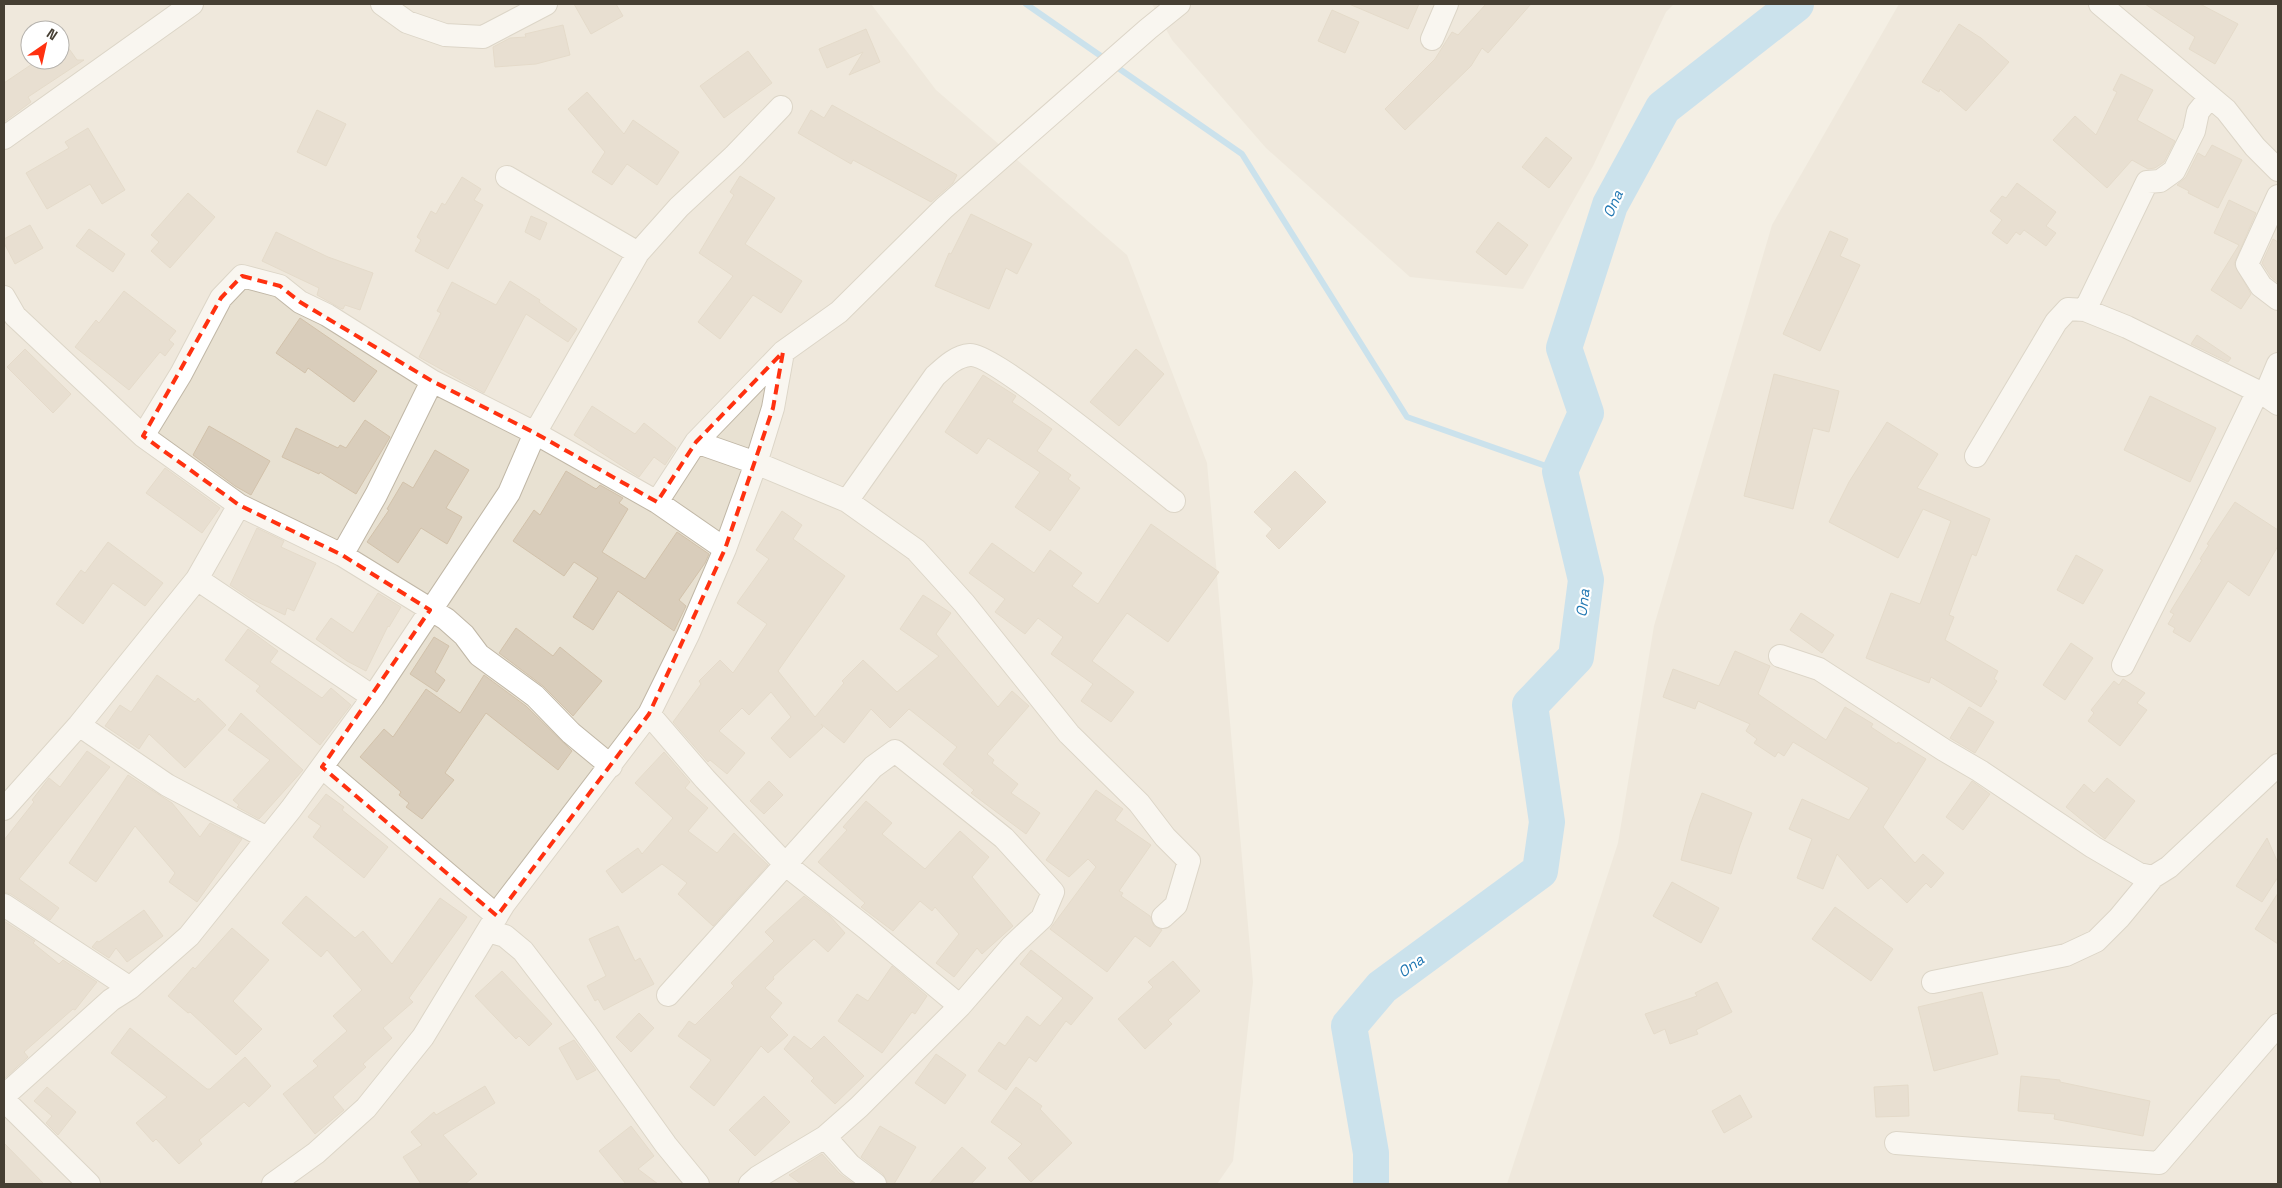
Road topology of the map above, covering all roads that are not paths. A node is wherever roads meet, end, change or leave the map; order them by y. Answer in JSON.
{"nodes":[{"id":1,"x":192,"y":4,"type":"edge"},
{"id":2,"x":382,"y":4,"type":"edge"},
{"id":3,"x":546,"y":4,"type":"edge"},
{"id":4,"x":1179,"y":4,"type":"edge"},
{"id":5,"x":1447,"y":4,"type":"edge"},
{"id":6,"x":2100,"y":4,"type":"edge"},
{"id":7,"x":1432,"y":39,"type":"dead end"},
{"id":8,"x":2215,"y":102,"type":"junction"},
{"id":9,"x":781,"y":107,"type":"dead end"},
{"id":10,"x":4,"y":138,"type":"edge"},
{"id":11,"x":2278,"y":170,"type":"edge"},
{"id":12,"x":507,"y":177,"type":"dead end"},
{"id":13,"x":2278,"y":196,"type":"edge"},
{"id":14,"x":638,"y":253,"type":"junction"},
{"id":15,"x":4,"y":297,"type":"edge"},
{"id":16,"x":2278,"y":299,"type":"edge"},
{"id":17,"x":2085,"y":310,"type":"junction"},
{"id":18,"x":782,"y":352,"type":"junction"},
{"id":19,"x":2278,"y":364,"type":"edge"},
{"id":20,"x":432,"y":382,"type":"junction"},
{"id":21,"x":2267,"y":397,"type":"edge"},
{"id":22,"x":535,"y":433,"type":"junction"},
{"id":23,"x":143,"y":436,"type":"junction"},
{"id":24,"x":696,"y":442,"type":"junction"},
{"id":25,"x":1976,"y":456,"type":"dead end"},
{"id":26,"x":756,"y":463,"type":"junction"},
{"id":27,"x":1174,"y":500,"type":"dead end"},
{"id":28,"x":847,"y":501,"type":"junction"},
{"id":29,"x":657,"y":502,"type":"junction"},
{"id":30,"x":239,"y":505,"type":"junction"},
{"id":31,"x":725,"y":550,"type":"junction"},
{"id":32,"x":342,"y":555,"type":"junction"},
{"id":33,"x":197,"y":579,"type":"junction"},
{"id":34,"x":430,"y":610,"type":"junction"},
{"id":35,"x":1780,"y":656,"type":"dead end"},
{"id":36,"x":2123,"y":665,"type":"dead end"},
{"id":37,"x":373,"y":697,"type":"junction"},
{"id":38,"x":650,"y":714,"type":"junction"},
{"id":39,"x":80,"y":725,"type":"junction"},
{"id":40,"x":2278,"y":765,"type":"edge"},
{"id":41,"x":611,"y":766,"type":"junction"},
{"id":42,"x":322,"y":767,"type":"junction"},
{"id":43,"x":4,"y":809,"type":"edge"},
{"id":44,"x":267,"y":838,"type":"junction"},
{"id":45,"x":786,"y":865,"type":"junction"},
{"id":46,"x":2153,"y":877,"type":"junction"},
{"id":47,"x":4,"y":905,"type":"edge"},
{"id":48,"x":1163,"y":917,"type":"dead end"},
{"id":49,"x":492,"y":924,"type":"junction"},
{"id":50,"x":1933,"y":982,"type":"dead end"},
{"id":51,"x":130,"y":988,"type":"junction"},
{"id":52,"x":668,"y":995,"type":"dead end"},
{"id":53,"x":960,"y":1006,"type":"junction"},
{"id":54,"x":2278,"y":1025,"type":"edge"},
{"id":55,"x":4,"y":1096,"type":"edge"},
{"id":56,"x":4,"y":1100,"type":"edge"},
{"id":57,"x":825,"y":1137,"type":"junction"},
{"id":58,"x":1896,"y":1143,"type":"dead end"},
{"id":59,"x":89,"y":1184,"type":"edge"},
{"id":60,"x":273,"y":1184,"type":"edge"},
{"id":61,"x":698,"y":1184,"type":"edge"},
{"id":62,"x":750,"y":1184,"type":"edge"},
{"id":63,"x":875,"y":1184,"type":"edge"}],
"edges":[{"from":1,"to":10,"type":"street"},
{"from":2,"to":3,"type":"street"},
{"from":4,"to":18,"type":"street"},
{"from":5,"to":7,"type":"street"},
{"from":6,"to":8,"type":"street"},
{"from":8,"to":11,"type":"street"},
{"from":8,"to":17,"type":"street"},
{"from":9,"to":14,"type":"street"},
{"from":12,"to":14,"type":"street"},
{"from":13,"to":16,"type":"street"},
{"from":14,"to":22,"type":"street"},
{"from":15,"to":23,"type":"street"},
{"from":17,"to":21,"type":"street"},
{"from":17,"to":25,"type":"street"},
{"from":18,"to":24,"type":"street"},
{"from":18,"to":26,"type":"street"},
{"from":19,"to":21,"type":"street"},
{"from":20,"to":22,"type":"street"},
{"from":20,"to":23,"type":"street"},
{"from":20,"to":32,"type":"street"},
{"from":21,"to":36,"type":"street"},
{"from":22,"to":29,"type":"street"},
{"from":22,"to":34,"type":"street"},
{"from":23,"to":30,"type":"street"},
{"from":24,"to":26,"type":"street"},
{"from":24,"to":29,"type":"street"},
{"from":26,"to":28,"type":"street"},
{"from":26,"to":31,"type":"street"},
{"from":27,"to":28,"type":"street"},
{"from":28,"to":48,"type":"street"},
{"from":29,"to":31,"type":"street"},
{"from":30,"to":32,"type":"street"},
{"from":30,"to":33,"type":"street"},
{"from":31,"to":38,"type":"street"},
{"from":32,"to":34,"type":"street"},
{"from":33,"to":37,"type":"street"},
{"from":33,"to":39,"type":"street"},
{"from":34,"to":37,"type":"street"},
{"from":34,"to":41,"type":"street"},
{"from":35,"to":46,"type":"street"},
{"from":37,"to":42,"type":"street"},
{"from":38,"to":41,"type":"street"},
{"from":38,"to":45,"type":"street"},
{"from":39,"to":43,"type":"street"},
{"from":39,"to":44,"type":"street"},
{"from":40,"to":46,"type":"street"},
{"from":41,"to":49,"type":"street"},
{"from":42,"to":44,"type":"street"},
{"from":42,"to":49,"type":"street"},
{"from":44,"to":51,"type":"street"},
{"from":45,"to":52,"type":"street"},
{"from":45,"to":53,"type":"street"},
{"from":45,"to":53,"type":"street"},
{"from":46,"to":50,"type":"street"},
{"from":47,"to":51,"type":"street"},
{"from":49,"to":60,"type":"street"},
{"from":49,"to":61,"type":"street"},
{"from":51,"to":55,"type":"street"},
{"from":53,"to":57,"type":"street"},
{"from":54,"to":58,"type":"street"},
{"from":56,"to":59,"type":"street"},
{"from":57,"to":62,"type":"street"},
{"from":57,"to":63,"type":"street"}]}
